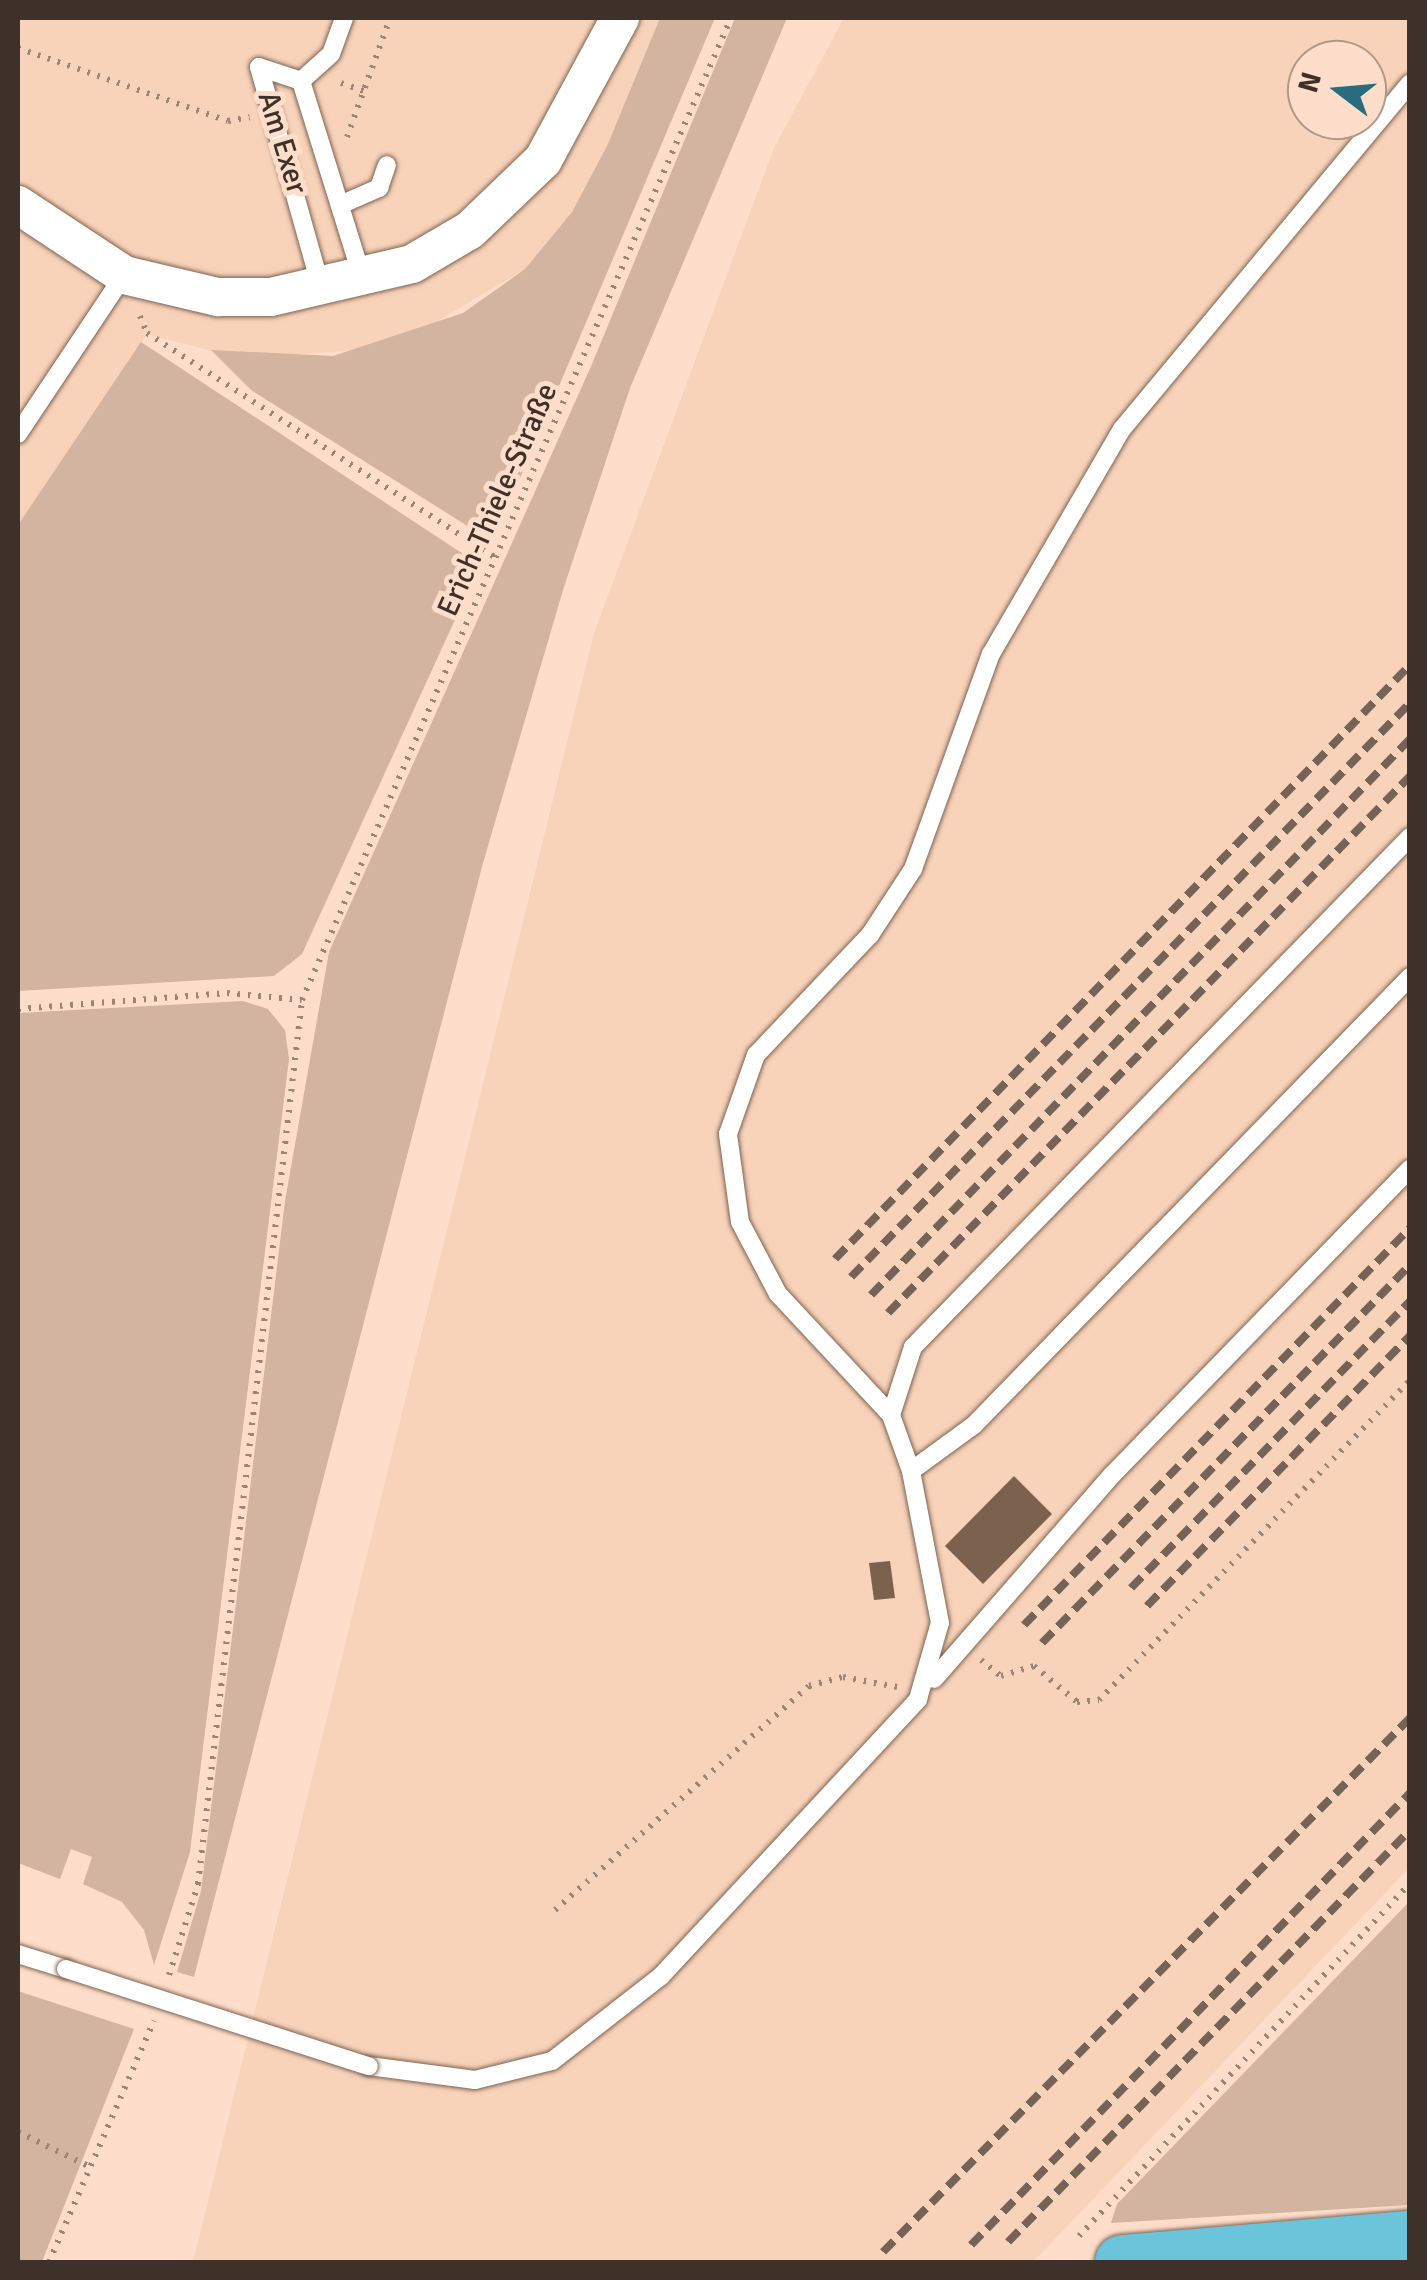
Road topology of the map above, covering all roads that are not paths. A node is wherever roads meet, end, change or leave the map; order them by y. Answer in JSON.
{"nodes":[{"id":1,"x":344,"y":18,"type":"edge"},
{"id":2,"x":620,"y":18,"type":"edge"},
{"id":3,"x":301,"y":81,"type":"junction"},
{"id":4,"x":1410,"y":83,"type":"edge"},
{"id":5,"x":387,"y":165,"type":"dead end"},
{"id":6,"x":18,"y":205,"type":"edge"},
{"id":7,"x":340,"y":206,"type":"junction"},
{"id":8,"x":124,"y":274,"type":"junction"},
{"id":9,"x":362,"y":278,"type":"junction"},
{"id":10,"x":322,"y":288,"type":"junction"},
{"id":11,"x":18,"y":434,"type":"edge"},
{"id":12,"x":1410,"y":837,"type":"edge"},
{"id":13,"x":1410,"y":977,"type":"edge"},
{"id":14,"x":1410,"y":1169,"type":"edge"},
{"id":15,"x":891,"y":1415,"type":"junction"},
{"id":16,"x":911,"y":1471,"type":"junction"},
{"id":17,"x":918,"y":1699,"type":"junction"},
{"id":18,"x":18,"y":1954,"type":"edge"},
{"id":19,"x":1410,"y":2238,"type":"edge"},
{"id":20,"x":1100,"y":2249,"type":"edge"}],
"edges":[{"from":1,"to":3,"type":"lane"},
{"from":2,"to":9,"type":"street"},
{"from":3,"to":7,"type":"lane","name":"Am Exer"},
{"from":3,"to":10,"type":"lane","name":"Am Exer"},
{"from":4,"to":15,"type":"lane"},
{"from":5,"to":7,"type":"lane"},
{"from":6,"to":8,"type":"street"},
{"from":7,"to":9,"type":"lane","name":"Am Exer"},
{"from":8,"to":10,"type":"street"},
{"from":8,"to":11,"type":"lane"},
{"from":9,"to":10,"type":"street"},
{"from":12,"to":15,"type":"lane"},
{"from":13,"to":16,"type":"lane"},
{"from":14,"to":17,"type":"lane"},
{"from":15,"to":16,"type":"lane"},
{"from":16,"to":17,"type":"lane"},
{"from":17,"to":18,"type":"lane","bridge":true},
{"from":19,"to":20,"type":"main road"}]}
